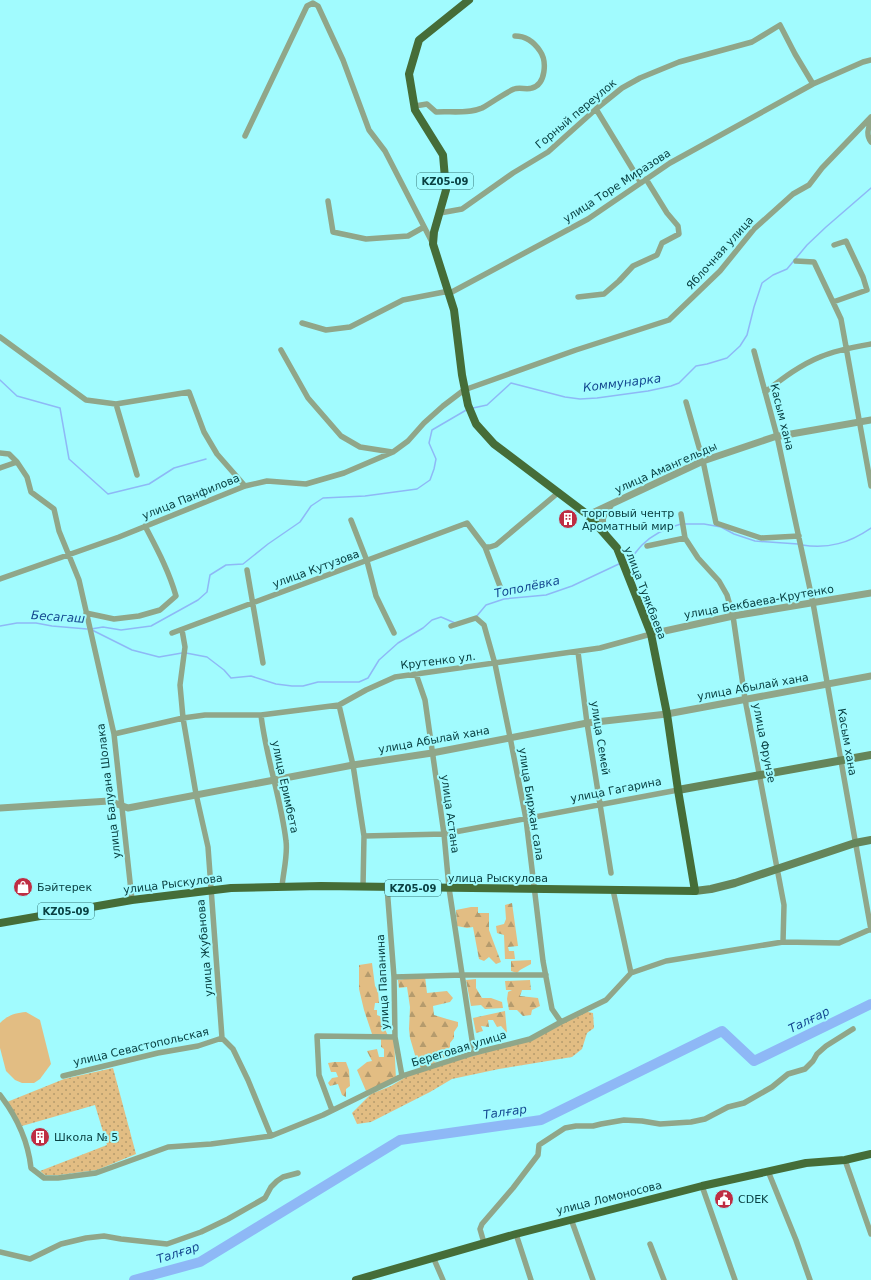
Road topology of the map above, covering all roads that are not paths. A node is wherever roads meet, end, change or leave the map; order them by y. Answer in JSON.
{"nodes":[{"id":1,"x":469,"y":0,"type":"edge"},
{"id":2,"x":515,"y":36,"type":"dead end"},
{"id":3,"x":871,"y":60,"type":"edge"},
{"id":4,"x":813,"y":84,"type":"junction"},
{"id":5,"x":415,"y":106,"type":"junction"},
{"id":6,"x":596,"y":109,"type":"junction"},
{"id":7,"x":871,"y":117,"type":"edge"},
{"id":8,"x":871,"y":121,"type":"edge"},
{"id":9,"x":245,"y":136,"type":"dead end"},
{"id":10,"x":871,"y":142,"type":"edge"},
{"id":11,"x":644,"y":181,"type":"junction"},
{"id":12,"x":328,"y":201,"type":"dead end"},
{"id":13,"x":440,"y":213,"type":"junction"},
{"id":14,"x":424,"y":227,"type":"junction"},
{"id":15,"x":433,"y":244,"type":"junction"},
{"id":16,"x":834,"y":245,"type":"dead end"},
{"id":17,"x":796,"y":261,"type":"dead end"},
{"id":18,"x":450,"y":293,"type":"junction"},
{"id":19,"x":578,"y":297,"type":"dead end"},
{"id":20,"x":833,"y":302,"type":"junction"},
{"id":21,"x":302,"y":323,"type":"dead end"},
{"id":22,"x":0,"y":337,"type":"edge"},
{"id":23,"x":871,"y":344,"type":"edge"},
{"id":24,"x":847,"y":348,"type":"junction"},
{"id":25,"x":281,"y":350,"type":"dead end"},
{"id":26,"x":754,"y":351,"type":"dead end"},
{"id":27,"x":464,"y":390,"type":"junction"},
{"id":28,"x":765,"y":392,"type":"junction"},
{"id":29,"x":686,"y":402,"type":"dead end"},
{"id":30,"x":116,"y":404,"type":"junction"},
{"id":31,"x":871,"y":420,"type":"edge"},
{"id":32,"x":859,"y":422,"type":"junction"},
{"id":33,"x":777,"y":436,"type":"junction"},
{"id":34,"x":393,"y":452,"type":"junction"},
{"id":35,"x":0,"y":453,"type":"edge"},
{"id":36,"x":703,"y":461,"type":"junction"},
{"id":37,"x":17,"y":462,"type":"junction"},
{"id":38,"x":0,"y":468,"type":"edge"},
{"id":39,"x":137,"y":475,"type":"dead end"},
{"id":40,"x":245,"y":486,"type":"junction"},
{"id":41,"x":871,"y":486,"type":"edge"},
{"id":42,"x":559,"y":492,"type":"junction"},
{"id":43,"x":611,"y":504,"type":"junction"},
{"id":44,"x":680,"y":514,"type":"dead end"},
{"id":45,"x":588,"y":515,"type":"junction"},
{"id":46,"x":352,"y":520,"type":"dead end"},
{"id":47,"x":145,"y":526,"type":"junction"},
{"id":48,"x":605,"y":533,"type":"junction"},
{"id":49,"x":799,"y":537,"type":"junction"},
{"id":50,"x":685,"y":538,"type":"junction"},
{"id":51,"x":647,"y":546,"type":"dead end"},
{"id":52,"x":485,"y":547,"type":"junction"},
{"id":53,"x":69,"y":555,"type":"junction"},
{"id":54,"x":367,"y":561,"type":"junction"},
{"id":55,"x":248,"y":570,"type":"dead end"},
{"id":56,"x":0,"y":579,"type":"edge"},
{"id":57,"x":500,"y":589,"type":"dead end"},
{"id":58,"x":871,"y":593,"type":"edge"},
{"id":59,"x":254,"y":603,"type":"junction"},
{"id":60,"x":812,"y":603,"type":"junction"},
{"id":61,"x":86,"y":613,"type":"junction"},
{"id":62,"x":733,"y":616,"type":"junction"},
{"id":63,"x":451,"y":626,"type":"dead end"},
{"id":64,"x":182,"y":630,"type":"junction"},
{"id":65,"x":172,"y":633,"type":"dead end"},
{"id":66,"x":394,"y":633,"type":"dead end"},
{"id":67,"x":651,"y":634,"type":"junction"},
{"id":68,"x":578,"y":652,"type":"junction"},
{"id":69,"x":263,"y":663,"type":"dead end"},
{"id":70,"x":494,"y":664,"type":"junction"},
{"id":71,"x":416,"y":674,"type":"junction"},
{"id":72,"x":871,"y":676,"type":"edge"},
{"id":73,"x":827,"y":685,"type":"junction"},
{"id":74,"x":745,"y":700,"type":"junction"},
{"id":75,"x":338,"y":706,"type":"junction"},
{"id":76,"x":667,"y":714,"type":"junction"},
{"id":77,"x":261,"y":715,"type":"junction"},
{"id":78,"x":183,"y":718,"type":"junction"},
{"id":79,"x":587,"y":723,"type":"junction"},
{"id":80,"x":114,"y":734,"type":"junction"},
{"id":81,"x":510,"y":737,"type":"junction"},
{"id":82,"x":432,"y":753,"type":"junction"},
{"id":83,"x":871,"y":754,"type":"edge"},
{"id":84,"x":841,"y":759,"type":"junction"},
{"id":85,"x":353,"y":765,"type":"junction"},
{"id":86,"x":760,"y":775,"type":"junction"},
{"id":87,"x":275,"y":779,"type":"junction"},
{"id":88,"x":678,"y":790,"type":"junction"},
{"id":89,"x":196,"y":794,"type":"junction"},
{"id":90,"x":601,"y":804,"type":"junction"},
{"id":91,"x":121,"y":805,"type":"junction"},
{"id":92,"x":0,"y":808,"type":"edge"},
{"id":93,"x":526,"y":819,"type":"junction"},
{"id":94,"x":444,"y":834,"type":"junction"},
{"id":95,"x":364,"y":836,"type":"junction"},
{"id":96,"x":871,"y":840,"type":"edge"},
{"id":97,"x":855,"y":843,"type":"junction"},
{"id":98,"x":777,"y":869,"type":"junction"},
{"id":99,"x":611,"y":873,"type":"dead end"},
{"id":100,"x":282,"y":887,"type":"junction"},
{"id":101,"x":363,"y":887,"type":"junction"},
{"id":102,"x":387,"y":887,"type":"junction"},
{"id":103,"x":449,"y":888,"type":"junction"},
{"id":104,"x":533,"y":888,"type":"junction"},
{"id":105,"x":210,"y":890,"type":"junction"},
{"id":106,"x":613,"y":890,"type":"junction"},
{"id":107,"x":695,"y":890,"type":"junction"},
{"id":108,"x":132,"y":900,"type":"junction"},
{"id":109,"x":0,"y":923,"type":"edge"},
{"id":110,"x":871,"y":930,"type":"edge"},
{"id":111,"x":783,"y":942,"type":"junction"},
{"id":112,"x":631,"y":973,"type":"junction"},
{"id":113,"x":462,"y":975,"type":"junction"},
{"id":114,"x":546,"y":975,"type":"junction"},
{"id":115,"x":394,"y":977,"type":"junction"},
{"id":116,"x":561,"y":1022,"type":"junction"},
{"id":117,"x":853,"y":1029,"type":"dead end"},
{"id":118,"x":395,"y":1037,"type":"junction"},
{"id":119,"x":222,"y":1038,"type":"junction"},
{"id":120,"x":474,"y":1052,"type":"junction"},
{"id":121,"x":63,"y":1076,"type":"dead end"},
{"id":122,"x":402,"y":1076,"type":"junction"},
{"id":123,"x":0,"y":1095,"type":"edge"},
{"id":124,"x":332,"y":1110,"type":"junction"},
{"id":125,"x":271,"y":1136,"type":"junction"},
{"id":126,"x":871,"y":1154,"type":"edge"},
{"id":127,"x":845,"y":1160,"type":"junction"},
{"id":128,"x":768,"y":1171,"type":"junction"},
{"id":129,"x":298,"y":1172,"type":"dead end"},
{"id":130,"x":702,"y":1186,"type":"junction"},
{"id":131,"x":571,"y":1219,"type":"junction"},
{"id":132,"x":516,"y":1234,"type":"junction"},
{"id":133,"x":871,"y":1234,"type":"edge"},
{"id":134,"x":484,"y":1243,"type":"junction"},
{"id":135,"x":650,"y":1244,"type":"dead end"},
{"id":136,"x":0,"y":1252,"type":"edge"},
{"id":137,"x":433,"y":1257,"type":"junction"},
{"id":138,"x":358,"y":1280,"type":"edge"},
{"id":139,"x":443,"y":1280,"type":"edge"},
{"id":140,"x":531,"y":1280,"type":"edge"},
{"id":141,"x":593,"y":1280,"type":"edge"},
{"id":142,"x":664,"y":1280,"type":"edge"},
{"id":143,"x":735,"y":1280,"type":"edge"},
{"id":144,"x":810,"y":1280,"type":"edge"}],
"edges":[{"from":1,"to":5,"type":"main road","number":"KZ05-09"},
{"from":2,"to":5,"type":"street"},
{"from":3,"to":4,"type":"street","name":"улица Торе Миразова"},
{"from":4,"to":6,"type":"street","name":"Горный переулок"},
{"from":4,"to":11,"type":"street","name":"улица Торе Миразова"},
{"from":5,"to":13,"type":"main road","number":"KZ05-09"},
{"from":6,"to":11,"type":"street"},
{"from":6,"to":13,"type":"street","name":"Горный переулок"},
{"from":7,"to":27,"type":"street","name":"Яблочная улица"},
{"from":8,"to":10,"type":"street"},
{"from":9,"to":14,"type":"street"},
{"from":11,"to":18,"type":"street","name":"улица Торе Миразова"},
{"from":11,"to":19,"type":"street"},
{"from":12,"to":14,"type":"street"},
{"from":13,"to":15,"type":"main road","number":"KZ05-09"},
{"from":14,"to":15,"type":"street"},
{"from":15,"to":18,"type":"main road","number":"KZ05-09"},
{"from":16,"to":20,"type":"street"},
{"from":17,"to":20,"type":"street"},
{"from":18,"to":21,"type":"street","name":"улица Торе Миразова"},
{"from":18,"to":27,"type":"main road","number":"KZ05-09"},
{"from":20,"to":24,"type":"street"},
{"from":22,"to":30,"type":"street"},
{"from":23,"to":24,"type":"street"},
{"from":24,"to":28,"type":"street"},
{"from":24,"to":32,"type":"street"},
{"from":25,"to":34,"type":"street"},
{"from":26,"to":28,"type":"street","name":"Касым хана"},
{"from":27,"to":34,"type":"street","name":"улица Панфилова"},
{"from":27,"to":42,"type":"main road","name":"улица Туякбаева","number":"KZ05-09"},
{"from":28,"to":33,"type":"street","name":"Касым хана"},
{"from":29,"to":36,"type":"street"},
{"from":30,"to":39,"type":"street"},
{"from":30,"to":40,"type":"street"},
{"from":31,"to":32,"type":"street","name":"улица Амангельды"},
{"from":32,"to":33,"type":"street","name":"улица Амангельды"},
{"from":32,"to":41,"type":"street"},
{"from":33,"to":36,"type":"street","name":"улица Амангельды"},
{"from":33,"to":49,"type":"street","name":"Касым хана"},
{"from":34,"to":40,"type":"street","name":"улица Панфилова"},
{"from":35,"to":37,"type":"street"},
{"from":36,"to":43,"type":"street","name":"улица Амангельды"},
{"from":36,"to":49,"type":"street"},
{"from":37,"to":38,"type":"street"},
{"from":37,"to":53,"type":"street","name":"улица Балуана Шолака"},
{"from":40,"to":47,"type":"street","name":"улица Панфилова"},
{"from":42,"to":45,"type":"main road","name":"улица Туякбаева","number":"KZ05-09"},
{"from":42,"to":52,"type":"street"},
{"from":43,"to":45,"type":"street","name":"улица Амангельды"},
{"from":43,"to":48,"type":"street"},
{"from":44,"to":50,"type":"street","name":"улица Фрунзе"},
{"from":45,"to":48,"type":"main road","name":"улица Туякбаева","number":"KZ05-09"},
{"from":46,"to":54,"type":"street"},
{"from":47,"to":53,"type":"street","name":"улица Панфилова"},
{"from":47,"to":61,"type":"street"},
{"from":48,"to":67,"type":"main road","name":"улица Туякбаева","number":"KZ05-09"},
{"from":49,"to":60,"type":"street","name":"Касым хана"},
{"from":50,"to":51,"type":"street"},
{"from":50,"to":62,"type":"street","name":"улица Фрунзе"},
{"from":52,"to":54,"type":"street","name":"улица Кутузова"},
{"from":52,"to":57,"type":"street"},
{"from":53,"to":56,"type":"street","name":"улица Панфилова"},
{"from":53,"to":61,"type":"street","name":"улица Балуана Шолака"},
{"from":54,"to":59,"type":"street","name":"улица Кутузова"},
{"from":54,"to":66,"type":"street"},
{"from":55,"to":59,"type":"street"},
{"from":58,"to":60,"type":"street","name":"улица Бекбаева-Крутенко"},
{"from":59,"to":64,"type":"street","name":"улица Кутузова"},
{"from":59,"to":69,"type":"street"},
{"from":60,"to":62,"type":"street","name":"улица Бекбаева-Крутенко"},
{"from":60,"to":73,"type":"street","name":"Касым хана"},
{"from":61,"to":80,"type":"street","name":"улица Балуана Шолака"},
{"from":62,"to":67,"type":"street","name":"улица Бекбаева-Крутенко"},
{"from":62,"to":74,"type":"street","name":"улица Фрунзе"},
{"from":63,"to":70,"type":"street","name":"улица Биржан сала"},
{"from":64,"to":65,"type":"street","name":"улица Кутузова"},
{"from":64,"to":78,"type":"street","name":"улица Жубанова"},
{"from":67,"to":68,"type":"street","name":"Крутенко ул."},
{"from":67,"to":76,"type":"main road","name":"улица Туякбаева","number":"KZ05-09"},
{"from":68,"to":70,"type":"street","name":"Крутенко ул."},
{"from":68,"to":79,"type":"street","name":"улица Семей"},
{"from":70,"to":71,"type":"street","name":"Крутенко ул."},
{"from":70,"to":81,"type":"street","name":"улица Биржан сала"},
{"from":71,"to":75,"type":"street","name":"Крутенко ул."},
{"from":71,"to":82,"type":"street","name":"улица Астана"},
{"from":72,"to":73,"type":"street","name":"улица Абылай хана"},
{"from":73,"to":74,"type":"street","name":"улица Абылай хана"},
{"from":73,"to":84,"type":"street","name":"Касым хана"},
{"from":74,"to":76,"type":"street","name":"улица Абылай хана"},
{"from":74,"to":86,"type":"street","name":"улица Фрунзе"},
{"from":75,"to":77,"type":"street","name":"Крутенко ул."},
{"from":75,"to":85,"type":"street"},
{"from":76,"to":79,"type":"street","name":"улица Абылай хана"},
{"from":76,"to":88,"type":"main road","name":"улица Туякбаева","number":"KZ05-09"},
{"from":77,"to":78,"type":"street","name":"Крутенко ул."},
{"from":77,"to":87,"type":"street","name":"улица Еримбета"},
{"from":78,"to":80,"type":"street","name":"Крутенко ул."},
{"from":78,"to":89,"type":"street","name":"улица Жубанова"},
{"from":79,"to":81,"type":"street","name":"улица Абылай хана"},
{"from":79,"to":90,"type":"street","name":"улица Семей"},
{"from":80,"to":91,"type":"street","name":"улица Балуана Шолака"},
{"from":81,"to":82,"type":"street","name":"улица Абылай хана"},
{"from":81,"to":93,"type":"street","name":"улица Биржан сала"},
{"from":82,"to":85,"type":"street","name":"улица Абылай хана"},
{"from":82,"to":94,"type":"street","name":"улица Астана"},
{"from":83,"to":84,"type":"main road","name":"улица Гагарина"},
{"from":84,"to":86,"type":"main road","name":"улица Гагарина"},
{"from":84,"to":97,"type":"street","name":"Касым хана"},
{"from":85,"to":87,"type":"street","name":"улица Абылай хана"},
{"from":85,"to":95,"type":"street"},
{"from":86,"to":88,"type":"main road","name":"улица Гагарина"},
{"from":86,"to":98,"type":"street","name":"улица Фрунзе"},
{"from":87,"to":89,"type":"street","name":"улица Абылай хана"},
{"from":87,"to":100,"type":"street","name":"улица Еримбета"},
{"from":88,"to":90,"type":"street","name":"улица Гагарина"},
{"from":88,"to":107,"type":"main road","name":"улица Туякбаева","number":"KZ05-09"},
{"from":89,"to":91,"type":"street","name":"улица Абылай хана"},
{"from":89,"to":105,"type":"street","name":"улица Жубанова"},
{"from":90,"to":93,"type":"street","name":"улица Гагарина"},
{"from":90,"to":99,"type":"street","name":"улица Семей"},
{"from":91,"to":92,"type":"street","name":"улица Абылай хана"},
{"from":91,"to":108,"type":"street","name":"улица Балуана Шолака"},
{"from":93,"to":94,"type":"street","name":"улица Гагарина"},
{"from":93,"to":104,"type":"street","name":"улица Биржан сала"},
{"from":94,"to":95,"type":"street","name":"улица Гагарина"},
{"from":94,"to":103,"type":"street","name":"улица Астана"},
{"from":95,"to":101,"type":"street"},
{"from":96,"to":97,"type":"main road","name":"улица Рыскулова"},
{"from":97,"to":98,"type":"main road","name":"улица Рыскулова"},
{"from":97,"to":110,"type":"street","name":"Касым хана"},
{"from":98,"to":107,"type":"main road","name":"улица Рыскулова"},
{"from":98,"to":111,"type":"street","name":"улица Фрунзе"},
{"from":100,"to":101,"type":"main road","name":"улица Рыскулова","number":"KZ05-09"},
{"from":100,"to":105,"type":"main road","name":"улица Рыскулова","number":"KZ05-09"},
{"from":101,"to":102,"type":"main road","name":"улица Рыскулова","number":"KZ05-09"},
{"from":102,"to":103,"type":"main road","name":"улица Рыскулова","number":"KZ05-09"},
{"from":102,"to":115,"type":"street","name":"улица Папанина"},
{"from":103,"to":104,"type":"main road","name":"улица Рыскулова","number":"KZ05-09"},
{"from":103,"to":113,"type":"street","name":"улица Астана"},
{"from":104,"to":106,"type":"main road","name":"улица Рыскулова","number":"KZ05-09"},
{"from":104,"to":114,"type":"street","name":"улица Биржан сала"},
{"from":105,"to":108,"type":"main road","name":"улица Рыскулова","number":"KZ05-09"},
{"from":105,"to":119,"type":"street","name":"улица Жубанова"},
{"from":106,"to":107,"type":"main road","name":"улица Рыскулова","number":"KZ05-09"},
{"from":106,"to":112,"type":"street"},
{"from":108,"to":109,"type":"main road","name":"улица Рыскулова","number":"KZ05-09"},
{"from":110,"to":111,"type":"street","name":"Береговая улица"},
{"from":111,"to":112,"type":"street","name":"Береговая улица"},
{"from":112,"to":116,"type":"street","name":"Береговая улица"},
{"from":113,"to":114,"type":"street"},
{"from":113,"to":115,"type":"street"},
{"from":113,"to":120,"type":"street","name":"улица Астана"},
{"from":114,"to":116,"type":"street","name":"улица Биржан сала"},
{"from":115,"to":118,"type":"street","name":"улица Папанина"},
{"from":116,"to":120,"type":"street","name":"Береговая улица"},
{"from":117,"to":134,"type":"street"},
{"from":118,"to":122,"type":"street","name":"улица Папанина"},
{"from":118,"to":124,"type":"street"},
{"from":119,"to":121,"type":"street","name":"улица Севастопольская"},
{"from":119,"to":125,"type":"street"},
{"from":120,"to":122,"type":"street","name":"Береговая улица"},
{"from":122,"to":124,"type":"street","name":"Береговая улица"},
{"from":123,"to":125,"type":"street","name":"Береговая улица"},
{"from":124,"to":125,"type":"street","name":"Береговая улица"},
{"from":126,"to":127,"type":"main road","name":"улица Ломоносова"},
{"from":127,"to":128,"type":"main road","name":"улица Ломоносова"},
{"from":127,"to":133,"type":"street"},
{"from":128,"to":130,"type":"main road","name":"улица Ломоносова"},
{"from":128,"to":144,"type":"street"},
{"from":129,"to":136,"type":"street"},
{"from":130,"to":131,"type":"main road","name":"улица Ломоносова"},
{"from":130,"to":143,"type":"street"},
{"from":131,"to":132,"type":"main road","name":"улица Ломоносова"},
{"from":131,"to":141,"type":"street"},
{"from":132,"to":134,"type":"main road","name":"улица Ломоносова"},
{"from":132,"to":140,"type":"street"},
{"from":134,"to":137,"type":"main road","name":"улица Ломоносова"},
{"from":135,"to":142,"type":"street"},
{"from":137,"to":138,"type":"main road","name":"улица Ломоносова"},
{"from":137,"to":139,"type":"street"}]}
